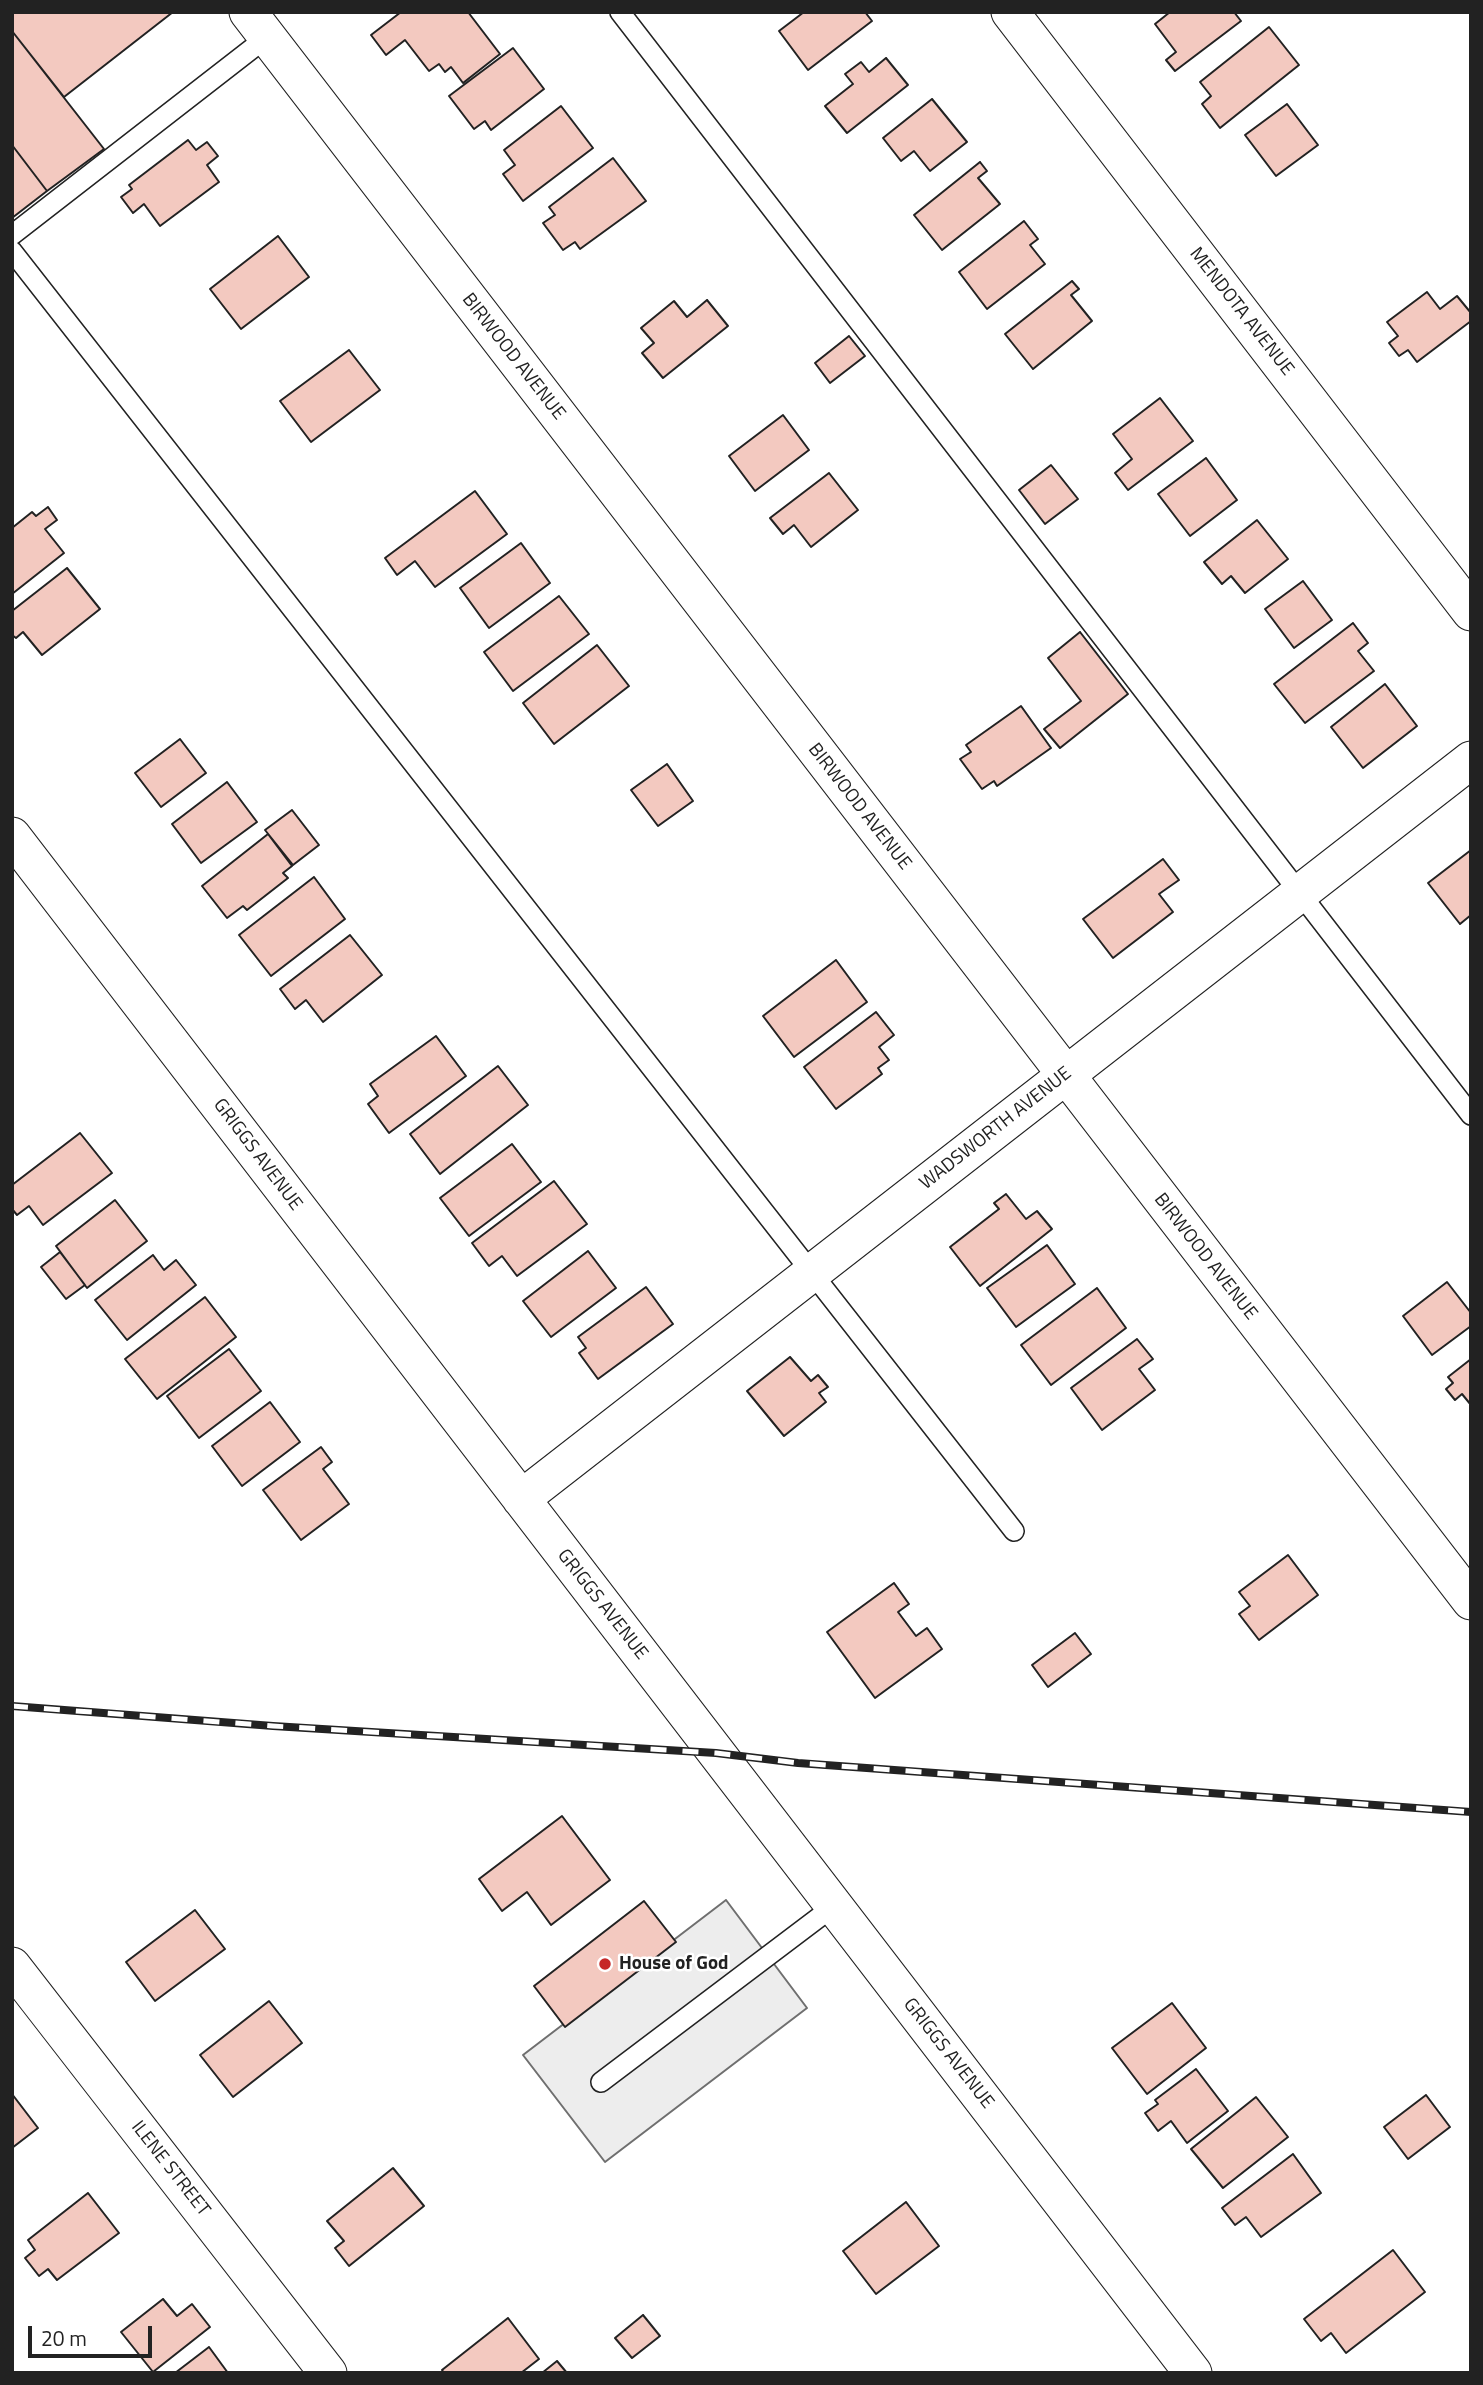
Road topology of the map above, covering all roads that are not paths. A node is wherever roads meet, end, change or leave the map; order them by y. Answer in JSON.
{"nodes":[{"id":1,"x":620,"y":12,"type":"edge"},
{"id":2,"x":1010,"y":12,"type":"edge"},
{"id":3,"x":258,"y":25,"type":"edge"},
{"id":4,"x":12,"y":235,"type":"edge"},
{"id":5,"x":12,"y":251,"type":"edge"},
{"id":6,"x":1471,"y":612,"type":"edge"},
{"id":7,"x":1471,"y":760,"type":"edge"},
{"id":8,"x":12,"y":836,"type":"edge"},
{"id":9,"x":1298,"y":894,"type":"junction"},
{"id":10,"x":1065,"y":1076,"type":"junction"},
{"id":11,"x":1471,"y":1115,"type":"edge"},
{"id":12,"x":812,"y":1272,"type":"junction"},
{"id":13,"x":521,"y":1499,"type":"junction"},
{"id":14,"x":1014,"y":1531,"type":"dead end"},
{"id":15,"x":1471,"y":1601,"type":"edge"},
{"id":16,"x":834,"y":1906,"type":"junction"},
{"id":17,"x":12,"y":1966,"type":"edge"},
{"id":18,"x":601,"y":2082,"type":"dead end"},
{"id":19,"x":328,"y":2373,"type":"edge"},
{"id":20,"x":1193,"y":2373,"type":"edge"}],
"edges":[{"from":1,"to":9,"type":"lane"},
{"from":2,"to":6,"type":"street","name":"MENDOTA AVENUE"},
{"from":3,"to":4,"type":"lane"},
{"from":3,"to":10,"type":"street","name":"BIRWOOD AVENUE"},
{"from":5,"to":12,"type":"lane"},
{"from":7,"to":9,"type":"street","name":"WADSWORTH AVENUE"},
{"from":8,"to":13,"type":"street","name":"GRIGGS AVENUE"},
{"from":9,"to":10,"type":"street","name":"WADSWORTH AVENUE"},
{"from":9,"to":11,"type":"lane"},
{"from":10,"to":12,"type":"street","name":"WADSWORTH AVENUE"},
{"from":10,"to":15,"type":"street","name":"BIRWOOD AVENUE"},
{"from":12,"to":13,"type":"street","name":"WADSWORTH AVENUE"},
{"from":12,"to":14,"type":"lane"},
{"from":13,"to":16,"type":"street","name":"GRIGGS AVENUE"},
{"from":16,"to":18,"type":"lane"},
{"from":16,"to":20,"type":"street","name":"GRIGGS AVENUE"},
{"from":17,"to":19,"type":"street","name":"ILENE STREET"}]}
